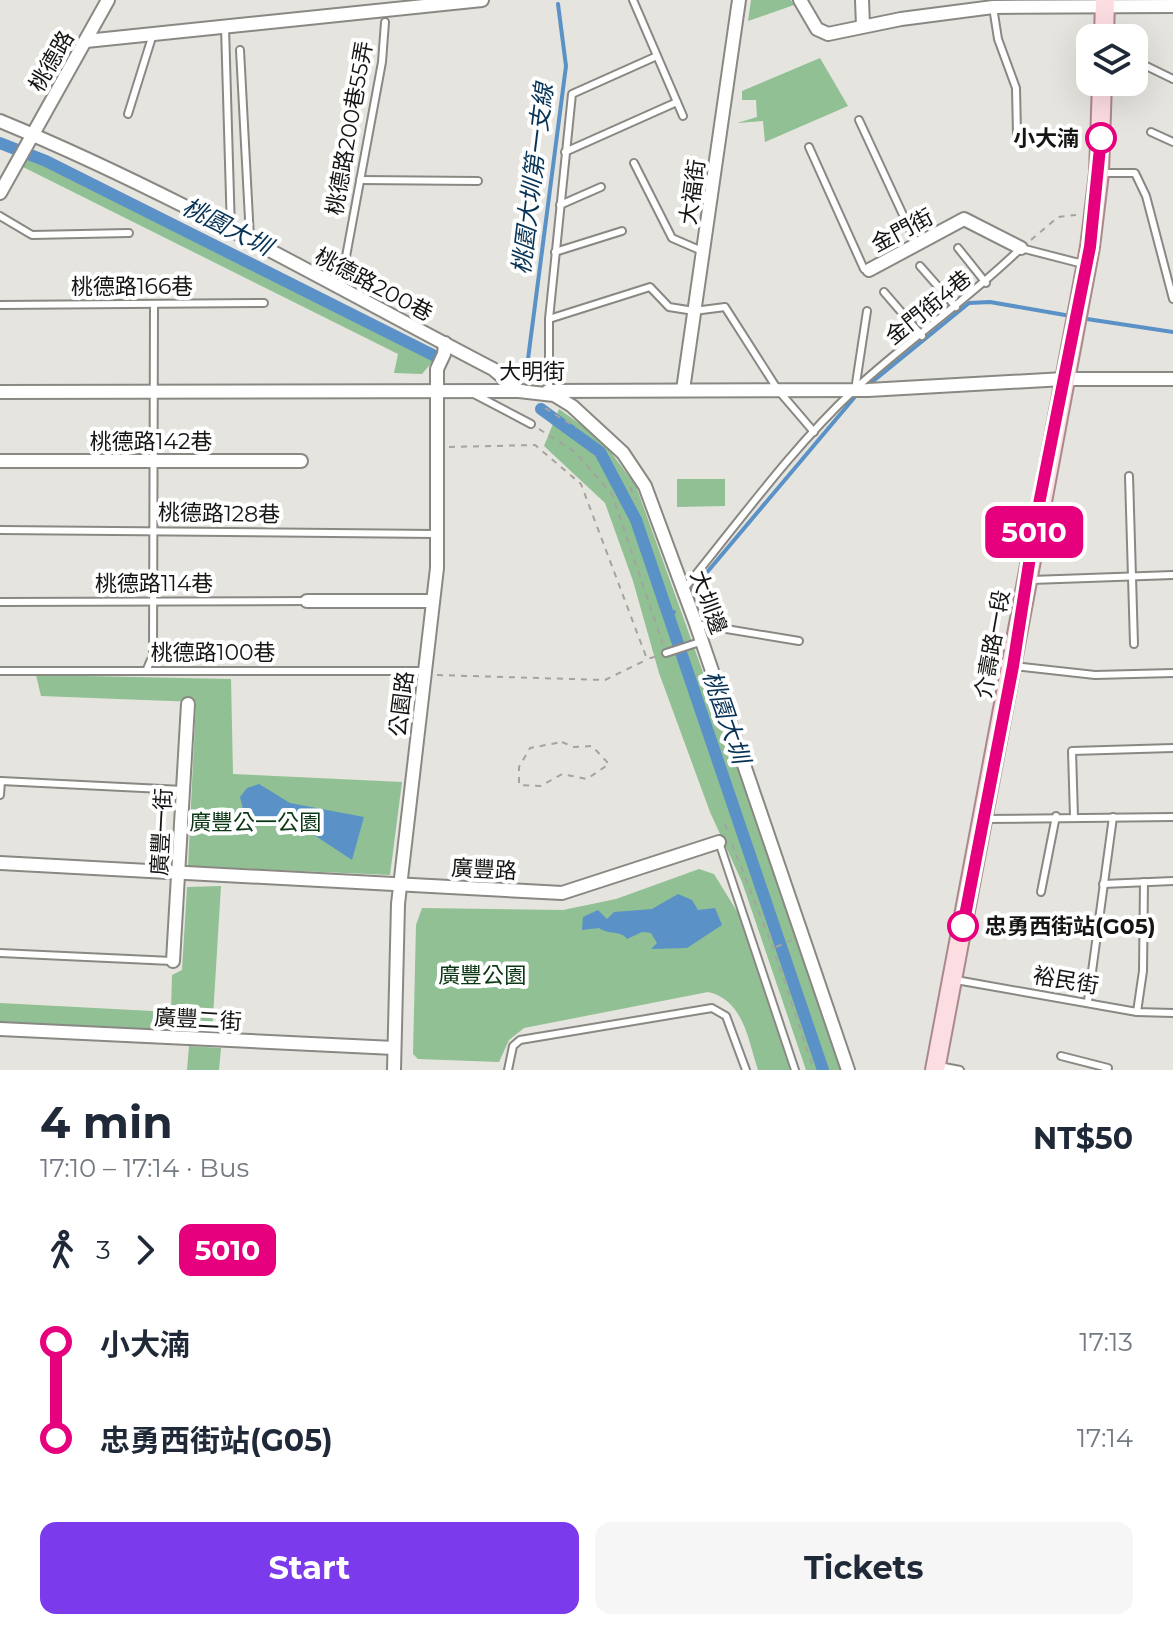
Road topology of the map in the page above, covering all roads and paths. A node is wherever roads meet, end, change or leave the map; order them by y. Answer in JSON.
{"nodes":[{"id":1,"x":108,"y":0,"type":"edge"},
{"id":2,"x":482,"y":0,"type":"edge"},
{"id":3,"x":633,"y":0,"type":"edge"},
{"id":4,"x":739,"y":0,"type":"edge"},
{"id":5,"x":800,"y":0,"type":"edge"},
{"id":6,"x":862,"y":0,"type":"edge"},
{"id":7,"x":1105,"y":3,"type":"edge"},
{"id":8,"x":401,"y":4,"type":"edge"},
{"id":9,"x":1173,"y":6,"type":"edge"},
{"id":10,"x":993,"y":7,"type":"junction"},
{"id":11,"x":385,"y":22,"type":"dead end"},
{"id":12,"x":1104,"y":24,"type":"edge"},
{"id":13,"x":863,"y":26,"type":"junction"},
{"id":14,"x":225,"y":27,"type":"junction"},
{"id":15,"x":153,"y":34,"type":"junction"},
{"id":16,"x":86,"y":41,"type":"junction"},
{"id":17,"x":240,"y":50,"type":"dead end"},
{"id":18,"x":657,"y":56,"type":"junction"},
{"id":19,"x":1148,"y":67,"type":"edge"},
{"id":20,"x":1173,"y":79,"type":"edge"},
{"id":21,"x":1102,"y":96,"type":"edge"},
{"id":22,"x":677,"y":102,"type":"junction"},
{"id":23,"x":128,"y":114,"type":"dead end"},
{"id":24,"x":683,"y":116,"type":"dead end"},
{"id":25,"x":859,"y":120,"type":"dead end"},
{"id":26,"x":0,"y":121,"type":"edge"},
{"id":27,"x":1151,"y":132,"type":"dead end"},
{"id":28,"x":1017,"y":134,"type":"dead end"},
{"id":29,"x":31,"y":138,"type":"junction"},
{"id":30,"x":1173,"y":142,"type":"edge"},
{"id":31,"x":809,"y":147,"type":"dead end"},
{"id":32,"x":565,"y":152,"type":"junction"},
{"id":33,"x":634,"y":163,"type":"dead end"},
{"id":34,"x":1099,"y":173,"type":"junction"},
{"id":35,"x":360,"y":180,"type":"junction"},
{"id":36,"x":478,"y":181,"type":"dead end"},
{"id":37,"x":601,"y":187,"type":"dead end"},
{"id":38,"x":0,"y":193,"type":"edge"},
{"id":39,"x":560,"y":205,"type":"junction"},
{"id":40,"x":1095,"y":214,"type":"junction"},
{"id":41,"x":0,"y":216,"type":"edge"},
{"id":42,"x":231,"y":231,"type":"junction"},
{"id":43,"x":622,"y":231,"type":"dead end"},
{"id":44,"x":129,"y":233,"type":"dead end"},
{"id":45,"x":251,"y":242,"type":"junction"},
{"id":46,"x":917,"y":245,"type":"junction"},
{"id":47,"x":958,"y":248,"type":"dead end"},
{"id":48,"x":1021,"y":248,"type":"junction"},
{"id":49,"x":704,"y":251,"type":"junction"},
{"id":50,"x":555,"y":252,"type":"junction"},
{"id":51,"x":1087,"y":265,"type":"junction"},
{"id":52,"x":920,"y":266,"type":"dead end"},
{"id":53,"x":869,"y":270,"type":"joint"},
{"id":54,"x":986,"y":283,"type":"junction"},
{"id":55,"x":1171,"y":286,"type":"edge"},
{"id":56,"x":340,"y":289,"type":"junction"},
{"id":57,"x":884,"y":292,"type":"dead end"},
{"id":58,"x":1173,"y":299,"type":"edge"},
{"id":59,"x":264,"y":303,"type":"dead end"},
{"id":60,"x":154,"y":304,"type":"junction"},
{"id":61,"x":0,"y":305,"type":"edge"},
{"id":62,"x":956,"y":307,"type":"junction"},
{"id":63,"x":694,"y":311,"type":"junction"},
{"id":64,"x":867,"y":311,"type":"dead end"},
{"id":65,"x":549,"y":319,"type":"junction"},
{"id":66,"x":922,"y":336,"type":"junction"},
{"id":67,"x":445,"y":343,"type":"junction"},
{"id":68,"x":1064,"y":379,"type":"junction"},
{"id":69,"x":1173,"y":379,"type":"edge"},
{"id":70,"x":683,"y":390,"type":"junction"},
{"id":71,"x":778,"y":390,"type":"junction"},
{"id":72,"x":860,"y":390,"type":"junction"},
{"id":73,"x":469,"y":391,"type":"junction"},
{"id":74,"x":519,"y":391,"type":"junction"},
{"id":75,"x":549,"y":391,"type":"junction"},
{"id":76,"x":0,"y":392,"type":"edge"},
{"id":77,"x":154,"y":392,"type":"junction"},
{"id":78,"x":437,"y":392,"type":"junction"},
{"id":79,"x":545,"y":408,"type":"dead end"},
{"id":80,"x":531,"y":424,"type":"joint"},
{"id":81,"x":814,"y":432,"type":"junction"},
{"id":82,"x":585,"y":433,"type":"dead end"},
{"id":83,"x":436,"y":447,"type":"junction"},
{"id":84,"x":0,"y":461,"type":"edge"},
{"id":85,"x":154,"y":461,"type":"junction"},
{"id":86,"x":301,"y":461,"type":"dead end"},
{"id":87,"x":624,"y":476,"type":"dead end"},
{"id":88,"x":1129,"y":476,"type":"dead end"},
{"id":89,"x":637,"y":502,"type":"dead end"},
{"id":90,"x":0,"y":530,"type":"edge"},
{"id":91,"x":154,"y":530,"type":"junction"},
{"id":92,"x":437,"y":534,"type":"junction"},
{"id":93,"x":1173,"y":575,"type":"edge"},
{"id":94,"x":1131,"y":577,"type":"junction"},
{"id":95,"x":1027,"y":580,"type":"junction"},
{"id":96,"x":683,"y":590,"type":"junction"},
{"id":97,"x":154,"y":601,"type":"junction"},
{"id":98,"x":307,"y":601,"type":"joint"},
{"id":99,"x":433,"y":601,"type":"junction"},
{"id":100,"x":0,"y":602,"type":"edge"},
{"id":101,"x":696,"y":624,"type":"junction"},
{"id":102,"x":799,"y":641,"type":"dead end"},
{"id":103,"x":697,"y":643,"type":"junction"},
{"id":104,"x":1134,"y":644,"type":"dead end"},
{"id":105,"x":666,"y":653,"type":"junction"},
{"id":106,"x":647,"y":659,"type":"junction"},
{"id":107,"x":1013,"y":666,"type":"junction"},
{"id":108,"x":147,"y":669,"type":"junction"},
{"id":109,"x":0,"y":671,"type":"edge"},
{"id":110,"x":425,"y":673,"type":"junction"},
{"id":111,"x":1173,"y":673,"type":"edge"},
{"id":112,"x":188,"y":704,"type":"dead end"},
{"id":113,"x":1173,"y":748,"type":"edge"},
{"id":114,"x":519,"y":767,"type":"joint"},
{"id":115,"x":183,"y":790,"type":"junction"},
{"id":116,"x":0,"y":795,"type":"edge"},
{"id":117,"x":1056,"y":816,"type":"junction"},
{"id":118,"x":1074,"y":817,"type":"junction"},
{"id":119,"x":1113,"y":817,"type":"junction"},
{"id":120,"x":1173,"y":817,"type":"edge"},
{"id":121,"x":984,"y":819,"type":"junction"},
{"id":122,"x":725,"y":824,"type":"dead end"},
{"id":123,"x":719,"y":842,"type":"joint"},
{"id":124,"x":0,"y":863,"type":"edge"},
{"id":125,"x":179,"y":874,"type":"junction"},
{"id":126,"x":1173,"y":881,"type":"edge"},
{"id":127,"x":1144,"y":882,"type":"junction"},
{"id":128,"x":1103,"y":884,"type":"junction"},
{"id":129,"x":400,"y":885,"type":"junction"},
{"id":130,"x":1041,"y":892,"type":"dead end"},
{"id":131,"x":788,"y":941,"type":"dead end"},
{"id":132,"x":774,"y":947,"type":"junction"},
{"id":133,"x":0,"y":953,"type":"edge"},
{"id":134,"x":173,"y":961,"type":"joint"},
{"id":135,"x":953,"y":980,"type":"junction"},
{"id":136,"x":1088,"y":1001,"type":"junction"},
{"id":137,"x":1137,"y":1012,"type":"junction"},
{"id":138,"x":1173,"y":1013,"type":"edge"},
{"id":139,"x":0,"y":1029,"type":"edge"},
{"id":140,"x":394,"y":1048,"type":"junction"},
{"id":141,"x":1061,"y":1056,"type":"dead end"},
{"id":142,"x":935,"y":1068,"type":"edge"},
{"id":143,"x":1109,"y":1069,"type":"edge"},
{"id":144,"x":394,"y":1070,"type":"edge"},
{"id":145,"x":508,"y":1070,"type":"edge"},
{"id":146,"x":746,"y":1070,"type":"edge"},
{"id":147,"x":795,"y":1070,"type":"edge"},
{"id":148,"x":814,"y":1070,"type":"edge"},
{"id":149,"x":848,"y":1070,"type":"edge"},
{"id":150,"x":960,"y":1070,"type":"edge"}],
"edges":[{"from":1,"to":16,"type":"street","name":"桃德路"},
{"from":2,"to":8,"type":"street"},
{"from":3,"to":18,"type":"lane"},
{"from":4,"to":49,"type":"street","name":"大福街"},
{"from":5,"to":13,"type":"street"},
{"from":6,"to":13,"type":"street"},
{"from":7,"to":9,"type":"street"},
{"from":7,"to":10,"type":"street"},
{"from":7,"to":12,"type":"main road"},
{"from":8,"to":14,"type":"street"},
{"from":10,"to":13,"type":"street"},
{"from":10,"to":28,"type":"lane"},
{"from":11,"to":35,"type":"lane","name":"桃德路200巷55弄"},
{"from":14,"to":15,"type":"street"},
{"from":14,"to":42,"type":"lane"},
{"from":15,"to":16,"type":"street"},
{"from":15,"to":23,"type":"lane"},
{"from":16,"to":29,"type":"street","name":"桃德路"},
{"from":17,"to":45,"type":"lane"},
{"from":18,"to":22,"type":"lane"},
{"from":18,"to":32,"type":"lane"},
{"from":19,"to":20,"type":"lane"},
{"from":21,"to":34,"type":"main road","name":"介壽路一段"},
{"from":22,"to":24,"type":"lane"},
{"from":22,"to":32,"type":"lane"},
{"from":25,"to":46,"type":"lane"},
{"from":26,"to":29,"type":"street","name":"桃德路200巷"},
{"from":27,"to":30,"type":"lane"},
{"from":29,"to":38,"type":"street","name":"桃德路"},
{"from":29,"to":42,"type":"street","name":"桃德路200巷"},
{"from":31,"to":53,"type":"lane"},
{"from":32,"to":39,"type":"lane"},
{"from":33,"to":49,"type":"lane"},
{"from":34,"to":40,"type":"main road","name":"介壽路一段"},
{"from":34,"to":55,"type":"lane"},
{"from":35,"to":36,"type":"lane"},
{"from":35,"to":56,"type":"lane","name":"桃德路200巷55弄"},
{"from":37,"to":39,"type":"lane"},
{"from":39,"to":50,"type":"lane"},
{"from":40,"to":48,"type":"path"},
{"from":40,"to":51,"type":"main road","name":"介壽路一段"},
{"from":41,"to":44,"type":"lane"},
{"from":42,"to":45,"type":"street","name":"桃德路200巷"},
{"from":43,"to":50,"type":"lane"},
{"from":45,"to":56,"type":"street","name":"桃德路200巷"},
{"from":46,"to":48,"type":"street","name":"金門街"},
{"from":46,"to":53,"type":"street","name":"金門街"},
{"from":47,"to":54,"type":"lane"},
{"from":48,"to":51,"type":"lane","name":"金門街"},
{"from":48,"to":54,"type":"lane","name":"金門街4巷"},
{"from":49,"to":63,"type":"street","name":"大福街"},
{"from":50,"to":65,"type":"lane"},
{"from":51,"to":68,"type":"main road","name":"介壽路一段"},
{"from":52,"to":62,"type":"lane"},
{"from":54,"to":62,"type":"lane","name":"金門街4巷"},
{"from":55,"to":58,"type":"lane"},
{"from":56,"to":67,"type":"street","name":"桃德路200巷"},
{"from":57,"to":66,"type":"lane"},
{"from":59,"to":60,"type":"lane","name":"桃德路166巷"},
{"from":60,"to":61,"type":"lane","name":"桃德路166巷"},
{"from":60,"to":77,"type":"lane"},
{"from":62,"to":66,"type":"lane","name":"金門街4巷"},
{"from":63,"to":65,"type":"lane"},
{"from":63,"to":70,"type":"street","name":"大福街"},
{"from":63,"to":71,"type":"lane"},
{"from":64,"to":72,"type":"lane"},
{"from":65,"to":75,"type":"lane"},
{"from":66,"to":72,"type":"lane","name":"金門街4巷"},
{"from":67,"to":74,"type":"street","name":"桃德路200巷"},
{"from":67,"to":78,"type":"street","name":"公園路"},
{"from":68,"to":69,"type":"street","name":"大明街"},
{"from":68,"to":72,"type":"street","name":"大明街"},
{"from":68,"to":95,"type":"main road","name":"介壽路一段"},
{"from":70,"to":71,"type":"street","name":"大明街"},
{"from":70,"to":75,"type":"street","name":"大明街"},
{"from":71,"to":72,"type":"street","name":"大明街"},
{"from":71,"to":81,"type":"lane"},
{"from":72,"to":81,"type":"lane","name":"金門街4巷"},
{"from":73,"to":74,"type":"street","name":"大明街"},
{"from":73,"to":78,"type":"street","name":"大明街"},
{"from":73,"to":80,"type":"lane"},
{"from":74,"to":75,"type":"street","name":"大明街"},
{"from":74,"to":96,"type":"street","name":"大圳邊"},
{"from":76,"to":77,"type":"street","name":"大明街"},
{"from":77,"to":78,"type":"street","name":"大明街"},
{"from":77,"to":85,"type":"lane"},
{"from":78,"to":83,"type":"street","name":"公園路"},
{"from":79,"to":82,"type":"path"},
{"from":80,"to":105,"type":"path"},
{"from":81,"to":96,"type":"lane","name":"金門街4巷"},
{"from":83,"to":92,"type":"street","name":"公園路"},
{"from":83,"to":106,"type":"path"},
{"from":84,"to":85,"type":"street","name":"桃德路142巷"},
{"from":85,"to":86,"type":"street","name":"桃德路142巷"},
{"from":85,"to":91,"type":"lane"},
{"from":87,"to":89,"type":"path"},
{"from":88,"to":94,"type":"lane"},
{"from":90,"to":91,"type":"lane","name":"桃德路128巷"},
{"from":91,"to":92,"type":"lane","name":"桃德路128巷"},
{"from":91,"to":97,"type":"lane"},
{"from":92,"to":99,"type":"street","name":"公園路"},
{"from":93,"to":94,"type":"lane"},
{"from":94,"to":95,"type":"lane"},
{"from":94,"to":104,"type":"lane"},
{"from":95,"to":107,"type":"main road","name":"介壽路一段"},
{"from":96,"to":101,"type":"street","name":"大圳邊"},
{"from":97,"to":98,"type":"lane","name":"桃德路114巷"},
{"from":97,"to":100,"type":"lane","name":"桃德路114巷"},
{"from":97,"to":108,"type":"lane"},
{"from":98,"to":99,"type":"street"},
{"from":99,"to":110,"type":"street","name":"公園路"},
{"from":101,"to":102,"type":"lane"},
{"from":101,"to":103,"type":"street","name":"大圳邊"},
{"from":103,"to":105,"type":"lane"},
{"from":103,"to":149,"type":"street","name":"大圳邊"},
{"from":105,"to":106,"type":"path"},
{"from":106,"to":110,"type":"path"},
{"from":107,"to":111,"type":"lane"},
{"from":107,"to":121,"type":"main road","name":"介壽路一段"},
{"from":108,"to":109,"type":"lane","name":"桃德路100巷"},
{"from":108,"to":110,"type":"lane","name":"桃德路100巷"},
{"from":110,"to":129,"type":"street","name":"公園路"},
{"from":112,"to":115,"type":"street","name":"廣豐一街"},
{"from":113,"to":118,"type":"lane"},
{"from":114,"to":114,"type":"path"},
{"from":115,"to":116,"type":"lane"},
{"from":115,"to":125,"type":"street","name":"廣豐一街"},
{"from":117,"to":118,"type":"lane"},
{"from":117,"to":121,"type":"lane"},
{"from":117,"to":130,"type":"lane"},
{"from":118,"to":119,"type":"lane"},
{"from":119,"to":120,"type":"lane"},
{"from":119,"to":128,"type":"lane"},
{"from":121,"to":135,"type":"main road","name":"介壽路一段"},
{"from":122,"to":132,"type":"path"},
{"from":123,"to":129,"type":"street","name":"廣豐路"},
{"from":123,"to":147,"type":"lane","name":"廣豐路"},
{"from":124,"to":125,"type":"street","name":"廣豐路"},
{"from":125,"to":129,"type":"street","name":"廣豐路"},
{"from":125,"to":134,"type":"street","name":"廣豐一街"},
{"from":126,"to":127,"type":"lane"},
{"from":127,"to":128,"type":"lane"},
{"from":127,"to":137,"type":"lane"},
{"from":128,"to":136,"type":"lane"},
{"from":129,"to":140,"type":"street","name":"公園路"},
{"from":131,"to":132,"type":"path"},
{"from":132,"to":148,"type":"path"},
{"from":133,"to":134,"type":"lane"},
{"from":135,"to":136,"type":"lane","name":"裕民街"},
{"from":135,"to":142,"type":"main road","name":"介壽路一段"},
{"from":136,"to":137,"type":"lane","name":"裕民街"},
{"from":137,"to":138,"type":"lane","name":"裕民街"},
{"from":139,"to":140,"type":"street","name":"廣豐二街"},
{"from":140,"to":144,"type":"street","name":"公園路"},
{"from":141,"to":143,"type":"lane"},
{"from":142,"to":150,"type":"lane"},
{"from":145,"to":146,"type":"lane"}]}
